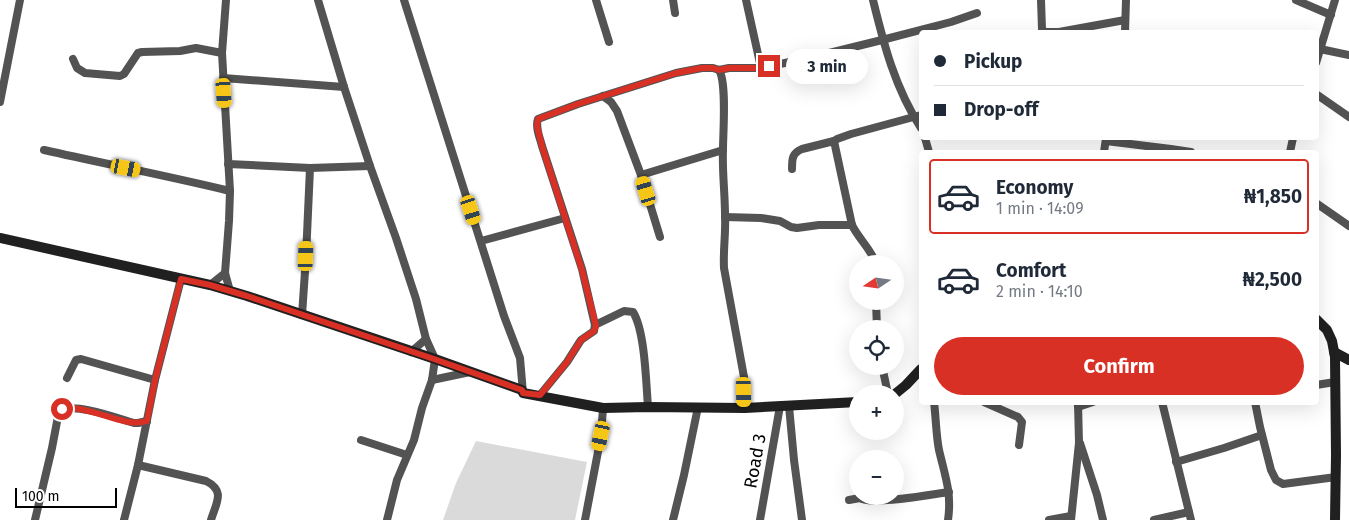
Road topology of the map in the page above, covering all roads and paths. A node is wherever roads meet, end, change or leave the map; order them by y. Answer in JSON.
{"nodes":[{"id":1,"x":20,"y":0,"type":"edge"},
{"id":2,"x":226,"y":0,"type":"edge"},
{"id":3,"x":318,"y":0,"type":"edge"},
{"id":4,"x":404,"y":0,"type":"edge"},
{"id":5,"x":596,"y":0,"type":"edge"},
{"id":6,"x":673,"y":0,"type":"edge"},
{"id":7,"x":746,"y":0,"type":"edge"},
{"id":8,"x":873,"y":0,"type":"edge"},
{"id":9,"x":1040,"y":0,"type":"edge"},
{"id":10,"x":1126,"y":0,"type":"edge"},
{"id":11,"x":1296,"y":0,"type":"edge"},
{"id":12,"x":1335,"y":0,"type":"edge"},
{"id":13,"x":675,"y":13,"type":"dead end"},
{"id":14,"x":977,"y":14,"type":"dead end"},
{"id":15,"x":1331,"y":15,"type":"junction"},
{"id":16,"x":1126,"y":20,"type":"junction"},
{"id":17,"x":919,"y":30,"type":"edge"},
{"id":18,"x":920,"y":30,"type":"edge"},
{"id":19,"x":1043,"y":30,"type":"edge"},
{"id":20,"x":1070,"y":30,"type":"edge"},
{"id":21,"x":1125,"y":30,"type":"edge"},
{"id":22,"x":882,"y":40,"type":"junction"},
{"id":23,"x":609,"y":42,"type":"dead end"},
{"id":24,"x":1320,"y":49,"type":"junction"},
{"id":25,"x":1319,"y":52,"type":"edge"},
{"id":26,"x":222,"y":53,"type":"junction"},
{"id":27,"x":1349,"y":55,"type":"edge"},
{"id":28,"x":73,"y":59,"type":"dead end"},
{"id":29,"x":761,"y":68,"type":"junction"},
{"id":30,"x":719,"y":70,"type":"junction"},
{"id":31,"x":223,"y":78,"type":"junction"},
{"id":32,"x":344,"y":87,"type":"junction"},
{"id":33,"x":603,"y":96,"type":"junction"},
{"id":34,"x":1319,"y":96,"type":"edge"},
{"id":35,"x":0,"y":102,"type":"edge"},
{"id":36,"x":918,"y":116,"type":"edge"},
{"id":37,"x":1349,"y":117,"type":"edge"},
{"id":38,"x":1112,"y":140,"type":"edge"},
{"id":39,"x":834,"y":141,"type":"junction"},
{"id":40,"x":44,"y":150,"type":"dead end"},
{"id":41,"x":722,"y":150,"type":"junction"},
{"id":42,"x":1178,"y":150,"type":"edge"},
{"id":43,"x":228,"y":164,"type":"junction"},
{"id":44,"x":370,"y":166,"type":"junction"},
{"id":45,"x":310,"y":168,"type":"junction"},
{"id":46,"x":792,"y":169,"type":"dead end"},
{"id":47,"x":641,"y":175,"type":"junction"},
{"id":48,"x":230,"y":191,"type":"junction"},
{"id":49,"x":1319,"y":205,"type":"edge"},
{"id":50,"x":725,"y":217,"type":"junction"},
{"id":51,"x":565,"y":218,"type":"junction"},
{"id":52,"x":852,"y":224,"type":"junction"},
{"id":53,"x":1349,"y":226,"type":"edge"},
{"id":54,"x":660,"y":237,"type":"dead end"},
{"id":55,"x":0,"y":238,"type":"edge"},
{"id":56,"x":481,"y":241,"type":"junction"},
{"id":57,"x":873,"y":255,"type":"edge"},
{"id":58,"x":225,"y":273,"type":"junction"},
{"id":59,"x":181,"y":279,"type":"junction"},
{"id":60,"x":210,"y":285,"type":"junction"},
{"id":61,"x":230,"y":291,"type":"junction"},
{"id":62,"x":302,"y":315,"type":"junction"},
{"id":63,"x":1319,"y":322,"type":"edge"},
{"id":64,"x":596,"y":326,"type":"junction"},
{"id":65,"x":426,"y":339,"type":"junction"},
{"id":66,"x":411,"y":352,"type":"junction"},
{"id":67,"x":1334,"y":352,"type":"junction"},
{"id":68,"x":434,"y":359,"type":"junction"},
{"id":69,"x":1349,"y":360,"type":"edge"},
{"id":70,"x":919,"y":371,"type":"edge"},
{"id":71,"x":470,"y":372,"type":"junction"},
{"id":72,"x":67,"y":378,"type":"dead end"},
{"id":73,"x":155,"y":380,"type":"junction"},
{"id":74,"x":432,"y":380,"type":"junction"},
{"id":75,"x":1335,"y":382,"type":"junction"},
{"id":76,"x":1319,"y":385,"type":"edge"},
{"id":77,"x":904,"y":387,"type":"edge"},
{"id":78,"x":523,"y":393,"type":"junction"},
{"id":79,"x":540,"y":395,"type":"junction"},
{"id":80,"x":849,"y":402,"type":"edge"},
{"id":81,"x":934,"y":405,"type":"edge"},
{"id":82,"x":1078,"y":405,"type":"edge"},
{"id":83,"x":1163,"y":405,"type":"edge"},
{"id":84,"x":1256,"y":405,"type":"edge"},
{"id":85,"x":784,"y":406,"type":"junction"},
{"id":86,"x":996,"y":406,"type":"edge"},
{"id":87,"x":648,"y":407,"type":"junction"},
{"id":88,"x":698,"y":407,"type":"junction"},
{"id":89,"x":603,"y":408,"type":"junction"},
{"id":90,"x":745,"y":408,"type":"junction"},
{"id":91,"x":147,"y":421,"type":"junction"},
{"id":92,"x":1262,"y":436,"type":"junction"},
{"id":93,"x":1079,"y":439,"type":"junction"},
{"id":94,"x":361,"y":440,"type":"dead end"},
{"id":95,"x":1019,"y":445,"type":"dead end"},
{"id":96,"x":407,"y":455,"type":"junction"},
{"id":97,"x":1176,"y":462,"type":"junction"},
{"id":98,"x":138,"y":464,"type":"junction"},
{"id":99,"x":1336,"y":477,"type":"junction"},
{"id":100,"x":949,"y":492,"type":"junction"},
{"id":101,"x":904,"y":497,"type":"edge"},
{"id":102,"x":1190,"y":516,"type":"edge"},
{"id":103,"x":1071,"y":518,"type":"edge"},
{"id":104,"x":35,"y":520,"type":"edge"},
{"id":105,"x":124,"y":520,"type":"edge"},
{"id":106,"x":211,"y":520,"type":"edge"},
{"id":107,"x":387,"y":520,"type":"edge"},
{"id":108,"x":586,"y":520,"type":"edge"},
{"id":109,"x":673,"y":520,"type":"edge"},
{"id":110,"x":760,"y":520,"type":"edge"},
{"id":111,"x":802,"y":520,"type":"edge"},
{"id":112,"x":948,"y":520,"type":"edge"},
{"id":113,"x":1049,"y":520,"type":"edge"},
{"id":114,"x":1103,"y":520,"type":"edge"},
{"id":115,"x":1154,"y":520,"type":"edge"},
{"id":116,"x":1336,"y":520,"type":"edge"}],
"edges":[{"from":1,"to":35,"type":"street"},
{"from":2,"to":26,"type":"street"},
{"from":3,"to":32,"type":"street"},
{"from":4,"to":56,"type":"street"},
{"from":5,"to":23,"type":"street"},
{"from":6,"to":13,"type":"street"},
{"from":7,"to":29,"type":"street"},
{"from":8,"to":22,"type":"street"},
{"from":9,"to":19,"type":"street"},
{"from":10,"to":16,"type":"street"},
{"from":11,"to":15,"type":"street"},
{"from":12,"to":15,"type":"street"},
{"from":14,"to":18,"type":"street"},
{"from":15,"to":24,"type":"street"},
{"from":16,"to":20,"type":"street"},
{"from":16,"to":21,"type":"street"},
{"from":17,"to":22,"type":"street"},
{"from":22,"to":29,"type":"street"},
{"from":22,"to":36,"type":"street"},
{"from":24,"to":25,"type":"street"},
{"from":24,"to":27,"type":"street"},
{"from":26,"to":28,"type":"street"},
{"from":26,"to":31,"type":"street"},
{"from":29,"to":30,"type":"street"},
{"from":30,"to":33,"type":"street"},
{"from":30,"to":41,"type":"street"},
{"from":31,"to":32,"type":"street"},
{"from":31,"to":43,"type":"street"},
{"from":32,"to":44,"type":"street"},
{"from":33,"to":47,"type":"street"},
{"from":33,"to":51,"type":"street"},
{"from":34,"to":37,"type":"street"},
{"from":36,"to":39,"type":"street"},
{"from":38,"to":42,"type":"street"},
{"from":39,"to":46,"type":"street"},
{"from":39,"to":52,"type":"street"},
{"from":40,"to":48,"type":"street"},
{"from":41,"to":47,"type":"street"},
{"from":41,"to":50,"type":"street"},
{"from":43,"to":45,"type":"street"},
{"from":43,"to":48,"type":"street"},
{"from":44,"to":45,"type":"street"},
{"from":44,"to":65,"type":"street"},
{"from":45,"to":62,"type":"street"},
{"from":47,"to":54,"type":"street"},
{"from":48,"to":58,"type":"street"},
{"from":49,"to":53,"type":"street"},
{"from":50,"to":52,"type":"street"},
{"from":50,"to":90,"type":"street"},
{"from":51,"to":56,"type":"street"},
{"from":51,"to":64,"type":"street"},
{"from":52,"to":57,"type":"street"},
{"from":55,"to":59,"type":"main road"},
{"from":56,"to":78,"type":"street"},
{"from":58,"to":60,"type":"street"},
{"from":58,"to":61,"type":"street"},
{"from":59,"to":60,"type":"main road"},
{"from":59,"to":73,"type":"street"},
{"from":60,"to":61,"type":"main road"},
{"from":61,"to":62,"type":"main road"},
{"from":62,"to":66,"type":"main road"},
{"from":63,"to":67,"type":"main road"},
{"from":64,"to":79,"type":"street"},
{"from":64,"to":87,"type":"street"},
{"from":65,"to":66,"type":"street"},
{"from":65,"to":68,"type":"street"},
{"from":66,"to":68,"type":"main road"},
{"from":67,"to":69,"type":"main road"},
{"from":67,"to":75,"type":"main road"},
{"from":68,"to":71,"type":"main road"},
{"from":68,"to":74,"type":"street"},
{"from":70,"to":77,"type":"main road"},
{"from":71,"to":74,"type":"street"},
{"from":71,"to":78,"type":"main road"},
{"from":72,"to":73,"type":"street"},
{"from":73,"to":91,"type":"street"},
{"from":74,"to":96,"type":"street"},
{"from":75,"to":76,"type":"street"},
{"from":75,"to":99,"type":"main road"},
{"from":78,"to":79,"type":"main road"},
{"from":79,"to":89,"type":"main road"},
{"from":80,"to":85,"type":"main road"},
{"from":81,"to":100,"type":"street"},
{"from":82,"to":93,"type":"street"},
{"from":83,"to":97,"type":"street"},
{"from":84,"to":92,"type":"street"},
{"from":85,"to":90,"type":"main road"},
{"from":85,"to":110,"type":"street","name":"Road 3"},
{"from":85,"to":111,"type":"street"},
{"from":86,"to":95,"type":"street"},
{"from":87,"to":88,"type":"main road"},
{"from":87,"to":89,"type":"main road"},
{"from":88,"to":90,"type":"main road"},
{"from":88,"to":109,"type":"street"},
{"from":89,"to":108,"type":"street"},
{"from":91,"to":98,"type":"street"},
{"from":91,"to":104,"type":"street"},
{"from":92,"to":97,"type":"street"},
{"from":92,"to":99,"type":"street"},
{"from":93,"to":103,"type":"street"},
{"from":93,"to":114,"type":"street"},
{"from":94,"to":96,"type":"street"},
{"from":96,"to":107,"type":"street"},
{"from":97,"to":102,"type":"street"},
{"from":98,"to":105,"type":"street"},
{"from":98,"to":106,"type":"street"},
{"from":99,"to":116,"type":"main road"},
{"from":100,"to":101,"type":"street"},
{"from":100,"to":112,"type":"street"},
{"from":102,"to":115,"type":"street"},
{"from":103,"to":113,"type":"street"}]}
